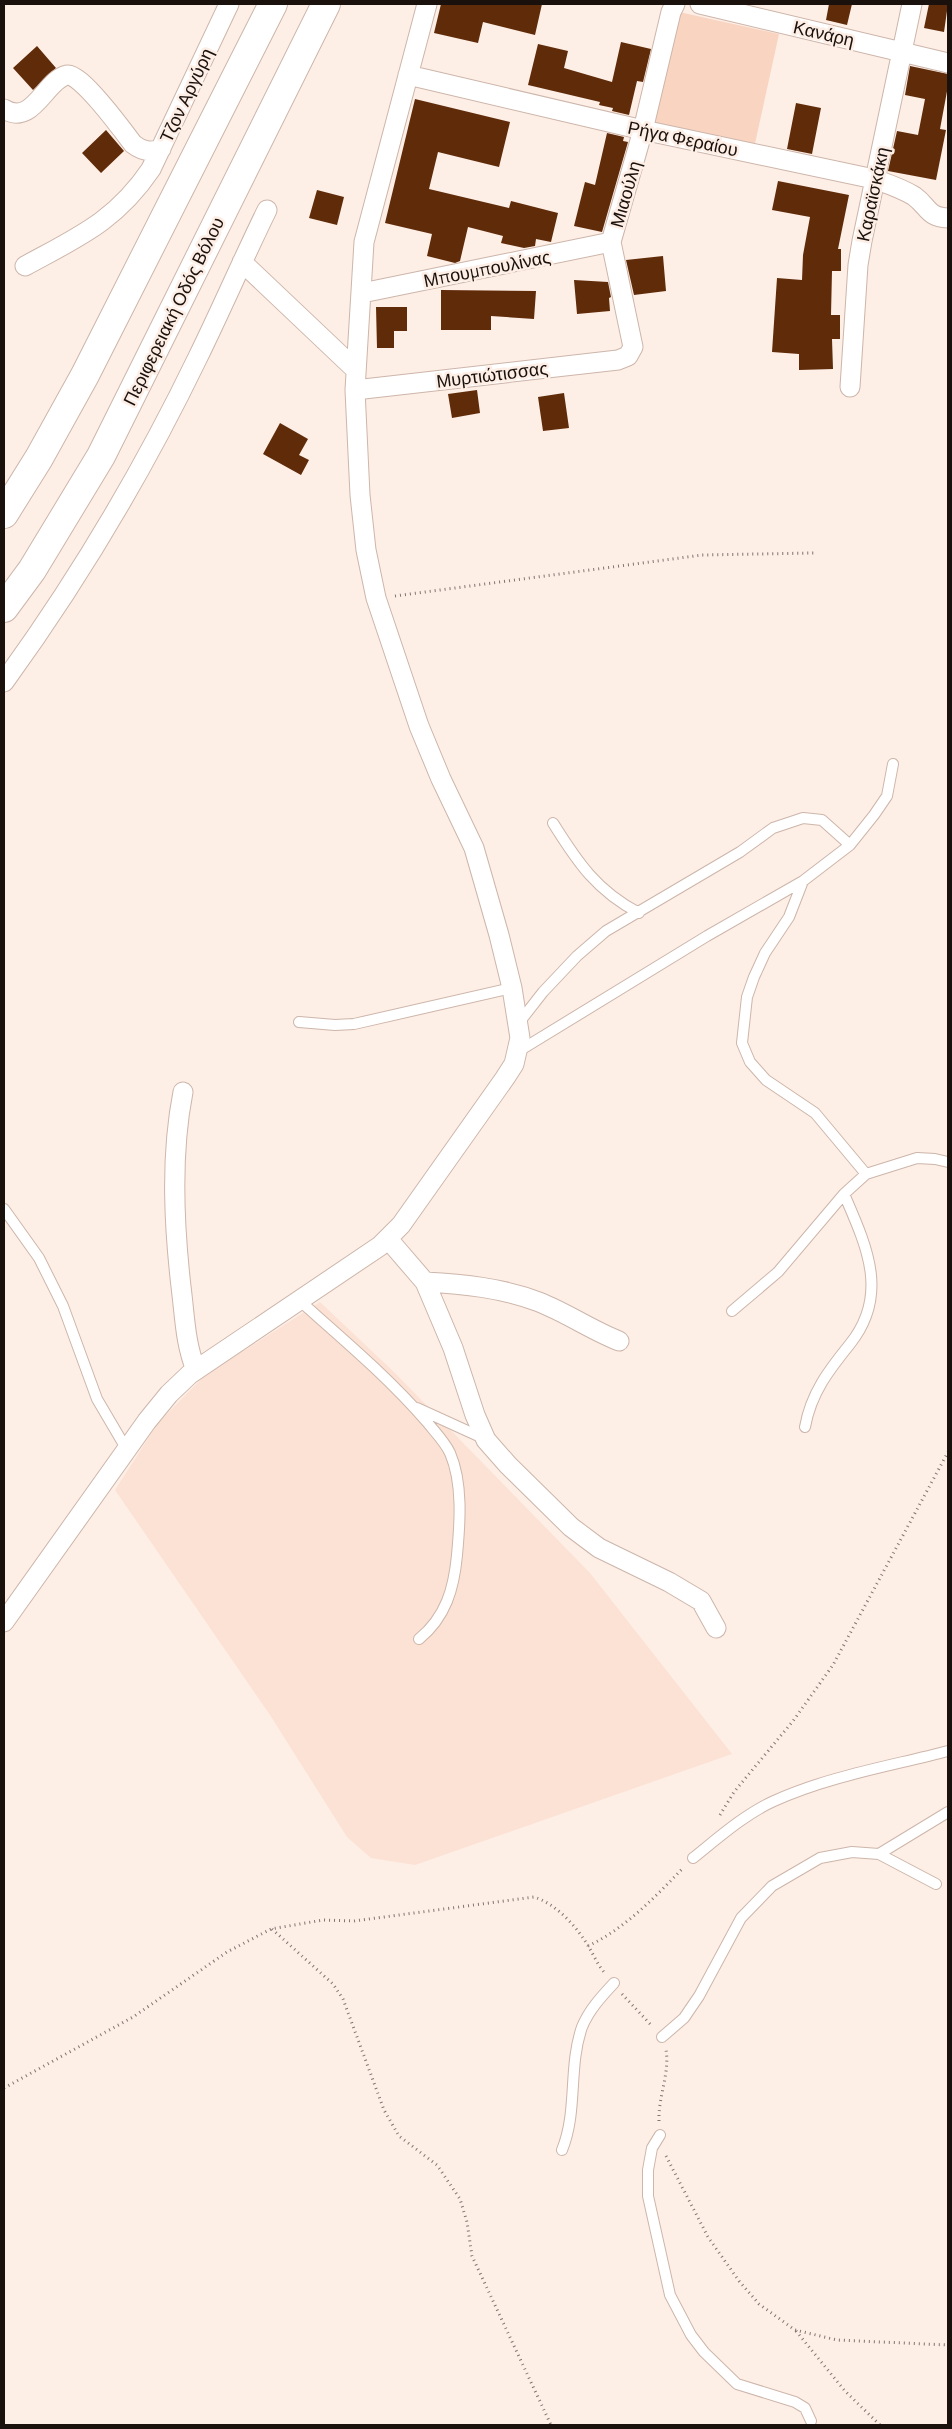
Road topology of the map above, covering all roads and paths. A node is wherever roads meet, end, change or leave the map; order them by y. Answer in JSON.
{"nodes":[{"id":1,"x":228,"y":4,"type":"edge"},
{"id":2,"x":273,"y":4,"type":"edge"},
{"id":3,"x":326,"y":4,"type":"edge"},
{"id":4,"x":426,"y":4,"type":"edge"},
{"id":5,"x":675,"y":4,"type":"edge"},
{"id":6,"x":700,"y":4,"type":"edge"},
{"id":7,"x":912,"y":4,"type":"edge"},
{"id":8,"x":902,"y":51,"type":"junction"},
{"id":9,"x":948,"y":63,"type":"edge"},
{"id":10,"x":408,"y":75,"type":"junction"},
{"id":11,"x":4,"y":109,"type":"edge"},
{"id":12,"x":643,"y":130,"type":"junction"},
{"id":13,"x":161,"y":149,"type":"junction"},
{"id":14,"x":874,"y":179,"type":"junction"},
{"id":15,"x":267,"y":210,"type":"dead end"},
{"id":16,"x":948,"y":218,"type":"edge"},
{"id":17,"x":611,"y":242,"type":"junction"},
{"id":18,"x":242,"y":262,"type":"junction"},
{"id":19,"x":25,"y":266,"type":"dead end"},
{"id":20,"x":362,"y":293,"type":"junction"},
{"id":21,"x":628,"y":356,"type":"joint"},
{"id":22,"x":356,"y":370,"type":"junction"},
{"id":23,"x":850,"y":387,"type":"dead end"},
{"id":24,"x":355,"y":390,"type":"junction"},
{"id":25,"x":4,"y":514,"type":"edge"},
{"id":26,"x":814,"y":553,"type":"dead end"},
{"id":27,"x":376,"y":598,"type":"junction"},
{"id":28,"x":4,"y":608,"type":"edge"},
{"id":29,"x":4,"y":682,"type":"edge"},
{"id":30,"x":893,"y":764,"type":"dead end"},
{"id":31,"x":553,"y":823,"type":"dead end"},
{"id":32,"x":850,"y":845,"type":"junction"},
{"id":33,"x":802,"y":882,"type":"junction"},
{"id":34,"x":639,"y":913,"type":"junction"},
{"id":35,"x":512,"y":988,"type":"junction"},
{"id":36,"x":299,"y":1022,"type":"dead end"},
{"id":37,"x":518,"y":1024,"type":"junction"},
{"id":38,"x":518,"y":1051,"type":"junction"},
{"id":39,"x":183,"y":1092,"type":"dead end"},
{"id":40,"x":948,"y":1162,"type":"edge"},
{"id":41,"x":866,"y":1174,"type":"junction"},
{"id":42,"x":844,"y":1194,"type":"junction"},
{"id":43,"x":4,"y":1209,"type":"edge"},
{"id":44,"x":388,"y":1239,"type":"junction"},
{"id":45,"x":425,"y":1282,"type":"junction"},
{"id":46,"x":300,"y":1301,"type":"junction"},
{"id":47,"x":732,"y":1311,"type":"dead end"},
{"id":48,"x":619,"y":1341,"type":"dead end"},
{"id":49,"x":196,"y":1370,"type":"junction"},
{"id":50,"x":414,"y":1407,"type":"junction"},
{"id":51,"x":805,"y":1427,"type":"dead end"},
{"id":52,"x":486,"y":1440,"type":"junction"},
{"id":53,"x":127,"y":1450,"type":"junction"},
{"id":54,"x":948,"y":1452,"type":"edge"},
{"id":55,"x":4,"y":1622,"type":"edge"},
{"id":56,"x":716,"y":1628,"type":"dead end"},
{"id":57,"x":419,"y":1639,"type":"dead end"},
{"id":58,"x":948,"y":1751,"type":"edge"},
{"id":59,"x":948,"y":1812,"type":"edge"},
{"id":60,"x":719,"y":1817,"type":"dead end"},
{"id":61,"x":880,"y":1854,"type":"junction"},
{"id":62,"x":692,"y":1858,"type":"joint"},
{"id":63,"x":936,"y":1884,"type":"dead end"},
{"id":64,"x":271,"y":1929,"type":"junction"},
{"id":65,"x":588,"y":1946,"type":"junction"},
{"id":66,"x":614,"y":1983,"type":"junction"},
{"id":67,"x":662,"y":2037,"type":"junction"},
{"id":68,"x":4,"y":2088,"type":"edge"},
{"id":69,"x":660,"y":2135,"type":"junction"},
{"id":70,"x":562,"y":2150,"type":"dead end"},
{"id":71,"x":795,"y":2330,"type":"junction"},
{"id":72,"x":948,"y":2345,"type":"edge"},
{"id":73,"x":811,"y":2421,"type":"dead end"},
{"id":74,"x":551,"y":2425,"type":"edge"},
{"id":75,"x":880,"y":2425,"type":"edge"}],
"edges":[{"from":1,"to":13,"type":"street","name":"Τζον Αργύρη"},
{"from":2,"to":25,"type":"main road"},
{"from":3,"to":28,"type":"main road","name":"Περιφερειακή Οδός Βόλου"},
{"from":4,"to":10,"type":"street"},
{"from":5,"to":12,"type":"street","name":"Μιαούλη"},
{"from":6,"to":8,"type":"street","name":"Κανάρη"},
{"from":7,"to":8,"type":"street","name":"Καραϊσκάκη"},
{"from":8,"to":9,"type":"street","name":"Κανάρη"},
{"from":8,"to":14,"type":"street","name":"Καραϊσκάκη"},
{"from":10,"to":12,"type":"street","name":"Ρήγα Φεραίου"},
{"from":10,"to":20,"type":"street"},
{"from":11,"to":13,"type":"street"},
{"from":12,"to":14,"type":"street","name":"Ρήγα Φεραίου"},
{"from":12,"to":17,"type":"street","name":"Μιαούλη"},
{"from":13,"to":19,"type":"street","name":"Τζον Αργύρη"},
{"from":14,"to":16,"type":"street","name":"Ρήγα Φεραίου"},
{"from":14,"to":23,"type":"street","name":"Καραϊσκάκη"},
{"from":15,"to":18,"type":"street"},
{"from":17,"to":20,"type":"street","name":"Μπουμπουλίνας"},
{"from":17,"to":21,"type":"street","name":"Μιαούλη"},
{"from":18,"to":22,"type":"street"},
{"from":18,"to":29,"type":"street"},
{"from":20,"to":22,"type":"street"},
{"from":21,"to":24,"type":"street","name":"Μυρτιώτισσας"},
{"from":22,"to":24,"type":"street"},
{"from":24,"to":27,"type":"street"},
{"from":26,"to":27,"type":"path"},
{"from":27,"to":35,"type":"street"},
{"from":30,"to":32,"type":"lane"},
{"from":31,"to":34,"type":"lane"},
{"from":32,"to":33,"type":"lane"},
{"from":32,"to":34,"type":"lane"},
{"from":33,"to":38,"type":"lane"},
{"from":33,"to":41,"type":"lane"},
{"from":34,"to":37,"type":"lane"},
{"from":35,"to":36,"type":"lane"},
{"from":35,"to":37,"type":"street"},
{"from":37,"to":38,"type":"street"},
{"from":38,"to":44,"type":"street"},
{"from":39,"to":49,"type":"street"},
{"from":40,"to":41,"type":"lane"},
{"from":41,"to":42,"type":"lane"},
{"from":42,"to":47,"type":"lane"},
{"from":42,"to":51,"type":"lane"},
{"from":43,"to":53,"type":"lane"},
{"from":44,"to":45,"type":"street"},
{"from":44,"to":46,"type":"street"},
{"from":45,"to":48,"type":"street"},
{"from":45,"to":52,"type":"street"},
{"from":46,"to":49,"type":"street"},
{"from":46,"to":50,"type":"lane"},
{"from":49,"to":53,"type":"street"},
{"from":50,"to":52,"type":"lane"},
{"from":50,"to":57,"type":"lane"},
{"from":52,"to":56,"type":"street"},
{"from":53,"to":55,"type":"street"},
{"from":54,"to":60,"type":"path"},
{"from":58,"to":62,"type":"lane"},
{"from":59,"to":61,"type":"lane"},
{"from":61,"to":63,"type":"lane"},
{"from":61,"to":67,"type":"lane"},
{"from":62,"to":65,"type":"path"},
{"from":64,"to":65,"type":"path"},
{"from":64,"to":68,"type":"path"},
{"from":64,"to":74,"type":"path"},
{"from":65,"to":66,"type":"path"},
{"from":66,"to":67,"type":"path"},
{"from":66,"to":70,"type":"lane"},
{"from":67,"to":69,"type":"path"},
{"from":69,"to":71,"type":"path"},
{"from":69,"to":73,"type":"lane"},
{"from":71,"to":72,"type":"path"},
{"from":71,"to":75,"type":"path"}]}
